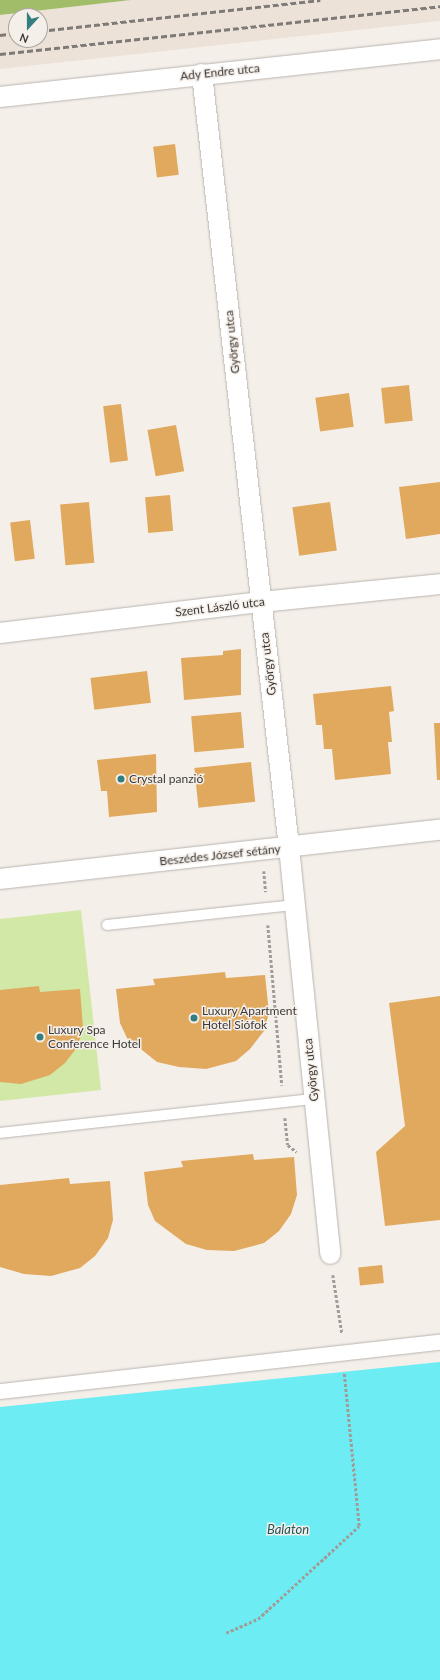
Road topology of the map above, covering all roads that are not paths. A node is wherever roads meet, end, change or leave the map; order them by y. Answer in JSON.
{"nodes":[{"id":1,"x":440,"y":49,"type":"edge"},
{"id":2,"x":202,"y":74,"type":"junction"},
{"id":3,"x":0,"y":97,"type":"edge"},
{"id":4,"x":440,"y":584,"type":"edge"},
{"id":5,"x":261,"y":602,"type":"junction"},
{"id":6,"x":0,"y":633,"type":"edge"},
{"id":7,"x":440,"y":830,"type":"edge"},
{"id":8,"x":289,"y":847,"type":"junction"},
{"id":9,"x":0,"y":879,"type":"edge"},
{"id":10,"x":295,"y":905,"type":"junction"},
{"id":11,"x":107,"y":925,"type":"dead end"},
{"id":12,"x":314,"y":1099,"type":"junction"},
{"id":13,"x":0,"y":1133,"type":"edge"},
{"id":14,"x":330,"y":1254,"type":"dead end"},
{"id":15,"x":440,"y":1342,"type":"edge"},
{"id":16,"x":0,"y":1391,"type":"edge"}],
"edges":[{"from":1,"to":2,"type":"street","name":"Ady Endre utca"},
{"from":2,"to":3,"type":"street","name":"Ady Endre utca"},
{"from":2,"to":5,"type":"street","name":"György utca"},
{"from":4,"to":5,"type":"street","name":"Szent László utca"},
{"from":5,"to":6,"type":"street","name":"Szent László utca"},
{"from":5,"to":8,"type":"street","name":"György utca"},
{"from":7,"to":8,"type":"street","name":"Beszédes József sétány"},
{"from":8,"to":9,"type":"street","name":"Beszédes József sétány"},
{"from":8,"to":10,"type":"street","name":"György utca"},
{"from":10,"to":11,"type":"lane"},
{"from":10,"to":12,"type":"street","name":"György utca"},
{"from":12,"to":13,"type":"lane"},
{"from":12,"to":14,"type":"street","name":"György utca"},
{"from":15,"to":16,"type":"street"}]}
